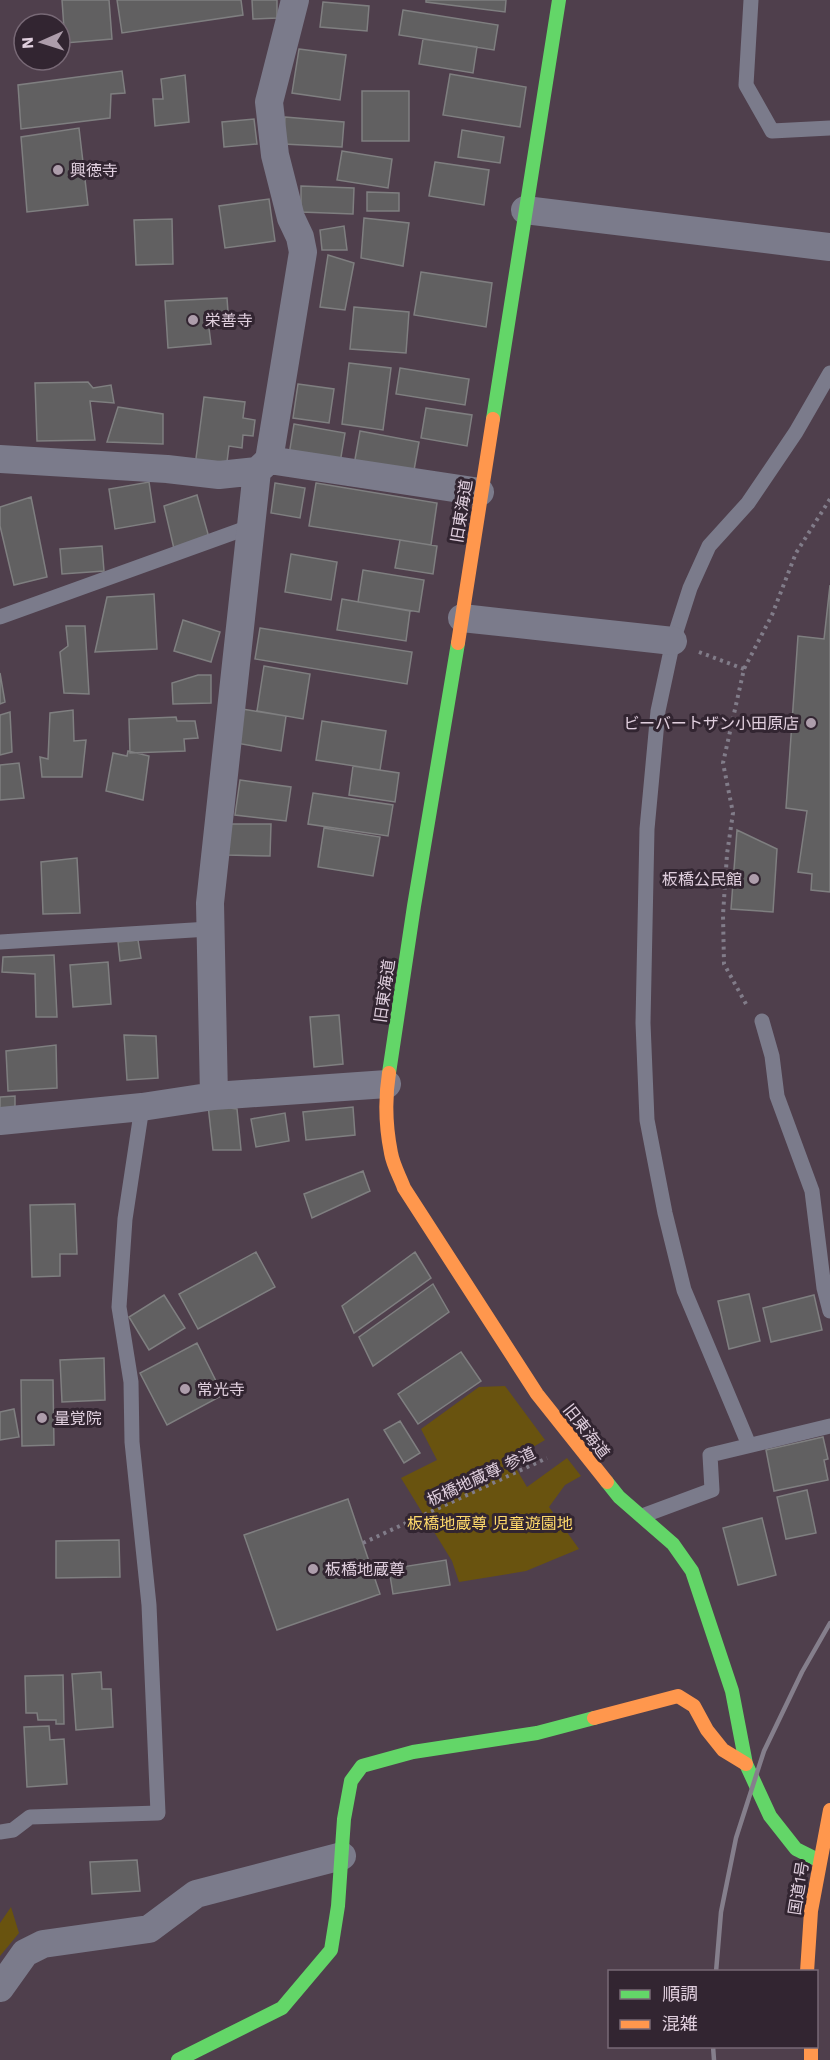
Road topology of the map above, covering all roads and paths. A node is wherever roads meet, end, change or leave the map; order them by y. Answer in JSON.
{"nodes":[{"id":1,"x":295,"y":0,"type":"edge"},
{"id":2,"x":559,"y":0,"type":"edge"},
{"id":3,"x":751,"y":0,"type":"edge"},
{"id":4,"x":830,"y":128,"type":"edge"},
{"id":5,"x":525,"y":210,"type":"junction"},
{"id":6,"x":830,"y":247,"type":"edge"},
{"id":7,"x":830,"y":373,"type":"edge"},
{"id":8,"x":0,"y":459,"type":"edge"},
{"id":9,"x":263,"y":465,"type":"junction"},
{"id":10,"x":480,"y":492,"type":"junction"},
{"id":11,"x":830,"y":499,"type":"edge"},
{"id":12,"x":252,"y":526,"type":"junction"},
{"id":13,"x":0,"y":617,"type":"edge"},
{"id":14,"x":462,"y":618,"type":"junction"},
{"id":15,"x":673,"y":642,"type":"junction"},
{"id":16,"x":744,"y":669,"type":"junction"},
{"id":17,"x":209,"y":929,"type":"junction"},
{"id":18,"x":0,"y":942,"type":"edge"},
{"id":19,"x":762,"y":1021,"type":"joint"},
{"id":20,"x":387,"y":1084,"type":"junction"},
{"id":21,"x":214,"y":1096,"type":"junction"},
{"id":22,"x":142,"y":1107,"type":"junction"},
{"id":23,"x":0,"y":1121,"type":"edge"},
{"id":24,"x":830,"y":1311,"type":"edge"},
{"id":25,"x":830,"y":1426,"type":"edge"},
{"id":26,"x":576,"y":1445,"type":"junction"},
{"id":27,"x":749,"y":1445,"type":"junction"},
{"id":28,"x":642,"y":1516,"type":"junction"},
{"id":29,"x":363,"y":1543,"type":"dead end"},
{"id":30,"x":746,"y":1764,"type":"junction"},
{"id":31,"x":830,"y":1810,"type":"edge"},
{"id":32,"x":0,"y":1832,"type":"edge"},
{"id":33,"x":342,"y":1856,"type":"junction"},
{"id":34,"x":818,"y":1860,"type":"junction"},
{"id":35,"x":807,"y":1970,"type":"edge"},
{"id":36,"x":0,"y":1988,"type":"edge"},
{"id":37,"x":178,"y":2060,"type":"edge"}],
"edges":[{"from":1,"to":9,"type":"street"},
{"from":2,"to":5,"type":"main road","name":"旧東海道"},
{"from":3,"to":4,"type":"lane"},
{"from":5,"to":6,"type":"street"},
{"from":5,"to":10,"type":"main road","name":"旧東海道"},
{"from":7,"to":15,"type":"lane"},
{"from":8,"to":9,"type":"street"},
{"from":9,"to":10,"type":"street"},
{"from":9,"to":12,"type":"street"},
{"from":10,"to":14,"type":"main road","name":"旧東海道"},
{"from":11,"to":16,"type":"path"},
{"from":12,"to":13,"type":"lane"},
{"from":12,"to":17,"type":"street"},
{"from":14,"to":15,"type":"street"},
{"from":14,"to":20,"type":"main road","name":"旧東海道"},
{"from":15,"to":16,"type":"path"},
{"from":15,"to":27,"type":"lane"},
{"from":16,"to":19,"type":"path"},
{"from":17,"to":18,"type":"lane"},
{"from":17,"to":21,"type":"street"},
{"from":19,"to":24,"type":"lane"},
{"from":20,"to":21,"type":"street"},
{"from":20,"to":26,"type":"main road","name":"旧東海道"},
{"from":21,"to":22,"type":"street"},
{"from":22,"to":23,"type":"street"},
{"from":22,"to":32,"type":"lane"},
{"from":25,"to":27,"type":"lane"},
{"from":26,"to":28,"type":"main road","name":"旧東海道"},
{"from":26,"to":29,"type":"path","name":"板橋地蔵尊 参道"},
{"from":27,"to":28,"type":"lane"},
{"from":28,"to":30,"type":"main road","name":"旧東海道"},
{"from":30,"to":33,"type":"main road"},
{"from":30,"to":34,"type":"main road","name":"旧東海道"},
{"from":31,"to":34,"type":"main road","name":"国道1号"},
{"from":33,"to":36,"type":"street"},
{"from":33,"to":37,"type":"main road"},
{"from":34,"to":35,"type":"main road","name":"国道1号"}]}
